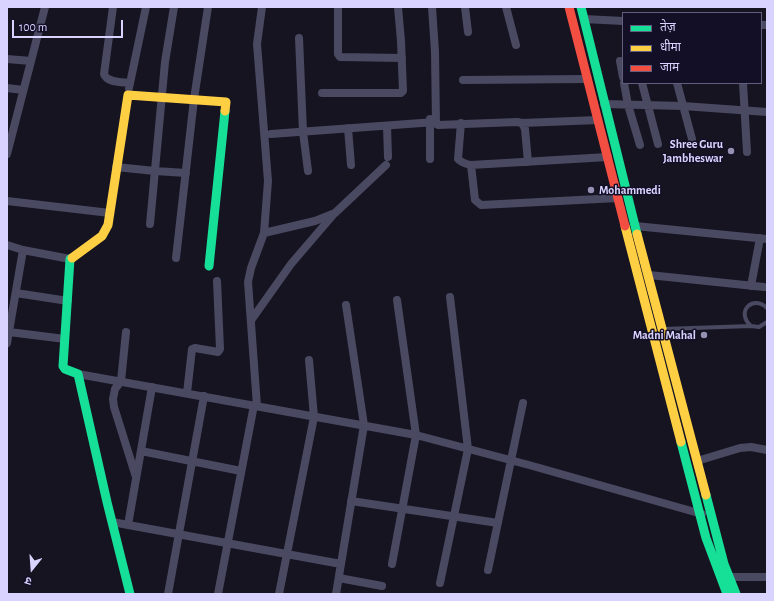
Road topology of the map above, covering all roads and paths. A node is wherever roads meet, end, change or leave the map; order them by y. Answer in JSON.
{"nodes":[{"id":1,"x":45,"y":7,"type":"edge"},
{"id":2,"x":113,"y":7,"type":"edge"},
{"id":3,"x":146,"y":7,"type":"edge"},
{"id":4,"x":174,"y":7,"type":"edge"},
{"id":5,"x":208,"y":7,"type":"edge"},
{"id":6,"x":262,"y":7,"type":"edge"},
{"id":7,"x":338,"y":7,"type":"edge"},
{"id":8,"x":398,"y":7,"type":"edge"},
{"id":9,"x":432,"y":7,"type":"edge"},
{"id":10,"x":465,"y":7,"type":"edge"},
{"id":11,"x":506,"y":7,"type":"edge"},
{"id":12,"x":569,"y":7,"type":"edge"},
{"id":13,"x":581,"y":7,"type":"edge"},
{"id":14,"x":584,"y":19,"type":"junction"},
{"id":15,"x":622,"y":21,"type":"edge"},
{"id":16,"x":468,"y":32,"type":"dead end"},
{"id":17,"x":299,"y":38,"type":"dead end"},
{"id":18,"x":516,"y":45,"type":"dead end"},
{"id":19,"x":402,"y":58,"type":"junction"},
{"id":20,"x":7,"y":59,"type":"edge"},
{"id":21,"x":31,"y":61,"type":"junction"},
{"id":22,"x":620,"y":61,"type":"dead end"},
{"id":23,"x":622,"y":72,"type":"edge"},
{"id":24,"x":588,"y":79,"type":"junction"},
{"id":25,"x":463,"y":80,"type":"dead end"},
{"id":26,"x":130,"y":83,"type":"junction"},
{"id":27,"x":624,"y":84,"type":"edge"},
{"id":28,"x":642,"y":84,"type":"edge"},
{"id":29,"x":677,"y":84,"type":"edge"},
{"id":30,"x":743,"y":84,"type":"edge"},
{"id":31,"x":7,"y":88,"type":"edge"},
{"id":32,"x":23,"y":90,"type":"junction"},
{"id":33,"x":322,"y":93,"type":"dead end"},
{"id":34,"x":128,"y":95,"type":"junction"},
{"id":35,"x":162,"y":97,"type":"junction"},
{"id":36,"x":194,"y":99,"type":"junction"},
{"id":37,"x":604,"y":104,"type":"junction"},
{"id":38,"x":628,"y":105,"type":"junction"},
{"id":39,"x":648,"y":105,"type":"junction"},
{"id":40,"x":683,"y":106,"type":"junction"},
{"id":41,"x":430,"y":110,"type":"dead end"},
{"id":42,"x":745,"y":110,"type":"junction"},
{"id":43,"x":767,"y":112,"type":"edge"},
{"id":44,"x":598,"y":120,"type":"junction"},
{"id":45,"x":433,"y":123,"type":"junction"},
{"id":46,"x":522,"y":123,"type":"junction"},
{"id":47,"x":461,"y":124,"type":"junction"},
{"id":48,"x":387,"y":126,"type":"junction"},
{"id":49,"x":348,"y":128,"type":"junction"},
{"id":50,"x":303,"y":132,"type":"junction"},
{"id":51,"x":270,"y":134,"type":"dead end"},
{"id":52,"x":692,"y":139,"type":"dead end"},
{"id":53,"x":658,"y":144,"type":"dead end"},
{"id":54,"x":640,"y":145,"type":"dead end"},
{"id":55,"x":747,"y":152,"type":"dead end"},
{"id":56,"x":7,"y":154,"type":"edge"},
{"id":57,"x":388,"y":157,"type":"dead end"},
{"id":58,"x":608,"y":157,"type":"junction"},
{"id":59,"x":430,"y":159,"type":"dead end"},
{"id":60,"x":528,"y":162,"type":"junction"},
{"id":61,"x":351,"y":165,"type":"dead end"},
{"id":62,"x":471,"y":165,"type":"junction"},
{"id":63,"x":386,"y":166,"type":"dead end"},
{"id":64,"x":116,"y":167,"type":"junction"},
{"id":65,"x":155,"y":171,"type":"junction"},
{"id":66,"x":308,"y":171,"type":"dead end"},
{"id":67,"x":186,"y":173,"type":"junction"},
{"id":68,"x":618,"y":198,"type":"junction"},
{"id":69,"x":7,"y":200,"type":"edge"},
{"id":70,"x":110,"y":213,"type":"junction"},
{"id":71,"x":335,"y":213,"type":"junction"},
{"id":72,"x":150,"y":224,"type":"dead end"},
{"id":73,"x":635,"y":226,"type":"junction"},
{"id":74,"x":264,"y":233,"type":"junction"},
{"id":75,"x":764,"y":238,"type":"edge"},
{"id":76,"x":7,"y":245,"type":"edge"},
{"id":77,"x":23,"y":250,"type":"junction"},
{"id":78,"x":176,"y":258,"type":"dead end"},
{"id":79,"x":70,"y":259,"type":"junction"},
{"id":80,"x":209,"y":266,"type":"dead end"},
{"id":81,"x":649,"y":275,"type":"junction"},
{"id":82,"x":217,"y":281,"type":"dead end"},
{"id":83,"x":751,"y":286,"type":"junction"},
{"id":84,"x":764,"y":287,"type":"dead end"},
{"id":85,"x":16,"y":293,"type":"junction"},
{"id":86,"x":450,"y":297,"type":"dead end"},
{"id":87,"x":398,"y":300,"type":"dead end"},
{"id":88,"x":68,"y":301,"type":"junction"},
{"id":89,"x":346,"y":305,"type":"dead end"},
{"id":90,"x":767,"y":308,"type":"edge"},
{"id":91,"x":252,"y":319,"type":"junction"},
{"id":92,"x":767,"y":322,"type":"edge"},
{"id":93,"x":751,"y":326,"type":"junction"},
{"id":94,"x":663,"y":329,"type":"junction"},
{"id":95,"x":9,"y":332,"type":"junction"},
{"id":96,"x":126,"y":332,"type":"dead end"},
{"id":97,"x":65,"y":339,"type":"junction"},
{"id":98,"x":7,"y":343,"type":"edge"},
{"id":99,"x":309,"y":360,"type":"dead end"},
{"id":100,"x":78,"y":374,"type":"junction"},
{"id":101,"x":122,"y":381,"type":"junction"},
{"id":102,"x":152,"y":387,"type":"junction"},
{"id":103,"x":187,"y":393,"type":"junction"},
{"id":104,"x":204,"y":396,"type":"junction"},
{"id":105,"x":523,"y":403,"type":"dead end"},
{"id":106,"x":256,"y":406,"type":"junction"},
{"id":107,"x":314,"y":417,"type":"junction"},
{"id":108,"x":364,"y":425,"type":"junction"},
{"id":109,"x":416,"y":435,"type":"junction"},
{"id":110,"x":468,"y":449,"type":"junction"},
{"id":111,"x":767,"y":450,"type":"edge"},
{"id":112,"x":141,"y":451,"type":"junction"},
{"id":113,"x":512,"y":460,"type":"junction"},
{"id":114,"x":193,"y":461,"type":"junction"},
{"id":115,"x":697,"y":462,"type":"junction"},
{"id":116,"x":241,"y":471,"type":"junction"},
{"id":117,"x":136,"y":477,"type":"junction"},
{"id":118,"x":351,"y":501,"type":"junction"},
{"id":119,"x":402,"y":508,"type":"junction"},
{"id":120,"x":700,"y":514,"type":"junction"},
{"id":121,"x":711,"y":515,"type":"junction"},
{"id":122,"x":454,"y":516,"type":"junction"},
{"id":123,"x":112,"y":522,"type":"junction"},
{"id":124,"x":498,"y":523,"type":"junction"},
{"id":125,"x":128,"y":525,"type":"junction"},
{"id":126,"x":180,"y":534,"type":"junction"},
{"id":127,"x":228,"y":543,"type":"junction"},
{"id":128,"x":286,"y":553,"type":"junction"},
{"id":129,"x":341,"y":564,"type":"junction"},
{"id":130,"x":392,"y":564,"type":"dead end"},
{"id":131,"x":488,"y":570,"type":"dead end"},
{"id":132,"x":729,"y":577,"type":"junction"},
{"id":133,"x":767,"y":577,"type":"edge"},
{"id":134,"x":339,"y":578,"type":"junction"},
{"id":135,"x":440,"y":583,"type":"dead end"},
{"id":136,"x":382,"y":586,"type":"dead end"},
{"id":137,"x":130,"y":594,"type":"edge"},
{"id":138,"x":168,"y":594,"type":"edge"},
{"id":139,"x":218,"y":594,"type":"edge"},
{"id":140,"x":279,"y":594,"type":"edge"},
{"id":141,"x":336,"y":594,"type":"edge"},
{"id":142,"x":727,"y":594,"type":"edge"},
{"id":143,"x":736,"y":594,"type":"edge"}],
"edges":[{"from":1,"to":21,"type":"street"},
{"from":2,"to":26,"type":"street"},
{"from":3,"to":26,"type":"street"},
{"from":4,"to":35,"type":"street"},
{"from":5,"to":36,"type":"street"},
{"from":6,"to":74,"type":"street"},
{"from":7,"to":19,"type":"street"},
{"from":8,"to":19,"type":"street"},
{"from":9,"to":45,"type":"street"},
{"from":10,"to":16,"type":"street"},
{"from":11,"to":18,"type":"street"},
{"from":12,"to":24,"type":"street"},
{"from":13,"to":14,"type":"street"},
{"from":14,"to":15,"type":"street"},
{"from":14,"to":37,"type":"street"},
{"from":17,"to":50,"type":"street"},
{"from":19,"to":33,"type":"street"},
{"from":20,"to":21,"type":"street"},
{"from":21,"to":32,"type":"street"},
{"from":22,"to":23,"type":"street"},
{"from":24,"to":25,"type":"street"},
{"from":24,"to":44,"type":"street"},
{"from":26,"to":34,"type":"street"},
{"from":27,"to":38,"type":"street"},
{"from":28,"to":39,"type":"street"},
{"from":29,"to":40,"type":"street"},
{"from":30,"to":42,"type":"street"},
{"from":31,"to":32,"type":"street"},
{"from":32,"to":56,"type":"street"},
{"from":34,"to":35,"type":"street"},
{"from":34,"to":64,"type":"street"},
{"from":35,"to":36,"type":"street"},
{"from":35,"to":65,"type":"street"},
{"from":36,"to":67,"type":"street"},
{"from":36,"to":80,"type":"street"},
{"from":37,"to":38,"type":"street"},
{"from":37,"to":73,"type":"street"},
{"from":38,"to":39,"type":"street"},
{"from":38,"to":54,"type":"street"},
{"from":39,"to":40,"type":"street"},
{"from":39,"to":53,"type":"street"},
{"from":40,"to":42,"type":"street"},
{"from":40,"to":52,"type":"street"},
{"from":41,"to":45,"type":"street"},
{"from":42,"to":43,"type":"street"},
{"from":42,"to":55,"type":"street"},
{"from":44,"to":46,"type":"street"},
{"from":44,"to":58,"type":"street"},
{"from":45,"to":47,"type":"street"},
{"from":45,"to":48,"type":"street"},
{"from":45,"to":59,"type":"street"},
{"from":46,"to":47,"type":"street"},
{"from":46,"to":60,"type":"street"},
{"from":47,"to":62,"type":"street"},
{"from":48,"to":49,"type":"street"},
{"from":48,"to":57,"type":"street"},
{"from":49,"to":50,"type":"street"},
{"from":49,"to":61,"type":"street"},
{"from":50,"to":51,"type":"street"},
{"from":50,"to":66,"type":"street"},
{"from":58,"to":60,"type":"street"},
{"from":58,"to":68,"type":"street"},
{"from":60,"to":62,"type":"street"},
{"from":62,"to":68,"type":"street"},
{"from":63,"to":71,"type":"street"},
{"from":64,"to":65,"type":"street"},
{"from":64,"to":70,"type":"street"},
{"from":65,"to":67,"type":"street"},
{"from":65,"to":72,"type":"street"},
{"from":67,"to":78,"type":"street"},
{"from":68,"to":120,"type":"street"},
{"from":69,"to":70,"type":"street"},
{"from":70,"to":79,"type":"street"},
{"from":71,"to":74,"type":"street"},
{"from":71,"to":91,"type":"street"},
{"from":73,"to":75,"type":"street"},
{"from":73,"to":81,"type":"street"},
{"from":74,"to":91,"type":"street"},
{"from":75,"to":83,"type":"street"},
{"from":76,"to":77,"type":"street"},
{"from":77,"to":79,"type":"street"},
{"from":77,"to":85,"type":"street"},
{"from":79,"to":88,"type":"street"},
{"from":81,"to":83,"type":"street"},
{"from":81,"to":94,"type":"street"},
{"from":82,"to":103,"type":"street"},
{"from":83,"to":84,"type":"street"},
{"from":85,"to":88,"type":"street"},
{"from":85,"to":95,"type":"street"},
{"from":86,"to":110,"type":"street"},
{"from":87,"to":109,"type":"street"},
{"from":88,"to":97,"type":"street"},
{"from":89,"to":108,"type":"street"},
{"from":90,"to":93,"type":"lane"},
{"from":91,"to":106,"type":"street"},
{"from":92,"to":93,"type":"lane"},
{"from":93,"to":94,"type":"lane"},
{"from":94,"to":115,"type":"street"},
{"from":95,"to":97,"type":"street"},
{"from":95,"to":98,"type":"street"},
{"from":96,"to":101,"type":"street"},
{"from":97,"to":100,"type":"street"},
{"from":99,"to":107,"type":"street"},
{"from":100,"to":101,"type":"street"},
{"from":100,"to":123,"type":"street"},
{"from":101,"to":102,"type":"street"},
{"from":101,"to":117,"type":"street"},
{"from":102,"to":103,"type":"street"},
{"from":102,"to":112,"type":"street"},
{"from":103,"to":104,"type":"street"},
{"from":104,"to":106,"type":"street"},
{"from":104,"to":114,"type":"street"},
{"from":105,"to":113,"type":"street"},
{"from":106,"to":107,"type":"street"},
{"from":106,"to":116,"type":"street"},
{"from":107,"to":108,"type":"street"},
{"from":107,"to":128,"type":"street"},
{"from":108,"to":109,"type":"street"},
{"from":108,"to":118,"type":"street"},
{"from":109,"to":110,"type":"street"},
{"from":109,"to":119,"type":"street"},
{"from":110,"to":113,"type":"street"},
{"from":110,"to":122,"type":"street"},
{"from":111,"to":115,"type":"street"},
{"from":112,"to":114,"type":"street"},
{"from":112,"to":117,"type":"street"},
{"from":113,"to":120,"type":"street"},
{"from":113,"to":124,"type":"street"},
{"from":114,"to":116,"type":"street"},
{"from":114,"to":126,"type":"street"},
{"from":115,"to":121,"type":"street"},
{"from":116,"to":127,"type":"street"},
{"from":117,"to":125,"type":"street"},
{"from":118,"to":119,"type":"street"},
{"from":118,"to":129,"type":"street"},
{"from":119,"to":122,"type":"street"},
{"from":119,"to":130,"type":"street"},
{"from":120,"to":121,"type":"street"},
{"from":120,"to":142,"type":"street"},
{"from":121,"to":132,"type":"street"},
{"from":122,"to":124,"type":"street"},
{"from":122,"to":135,"type":"street"},
{"from":123,"to":125,"type":"street"},
{"from":123,"to":137,"type":"street"},
{"from":124,"to":131,"type":"street"},
{"from":125,"to":126,"type":"street"},
{"from":126,"to":127,"type":"street"},
{"from":126,"to":138,"type":"street"},
{"from":127,"to":128,"type":"street"},
{"from":127,"to":139,"type":"street"},
{"from":128,"to":129,"type":"street"},
{"from":128,"to":140,"type":"street"},
{"from":129,"to":134,"type":"street"},
{"from":132,"to":133,"type":"street"},
{"from":132,"to":143,"type":"street"},
{"from":134,"to":136,"type":"street"},
{"from":134,"to":141,"type":"street"}]}
